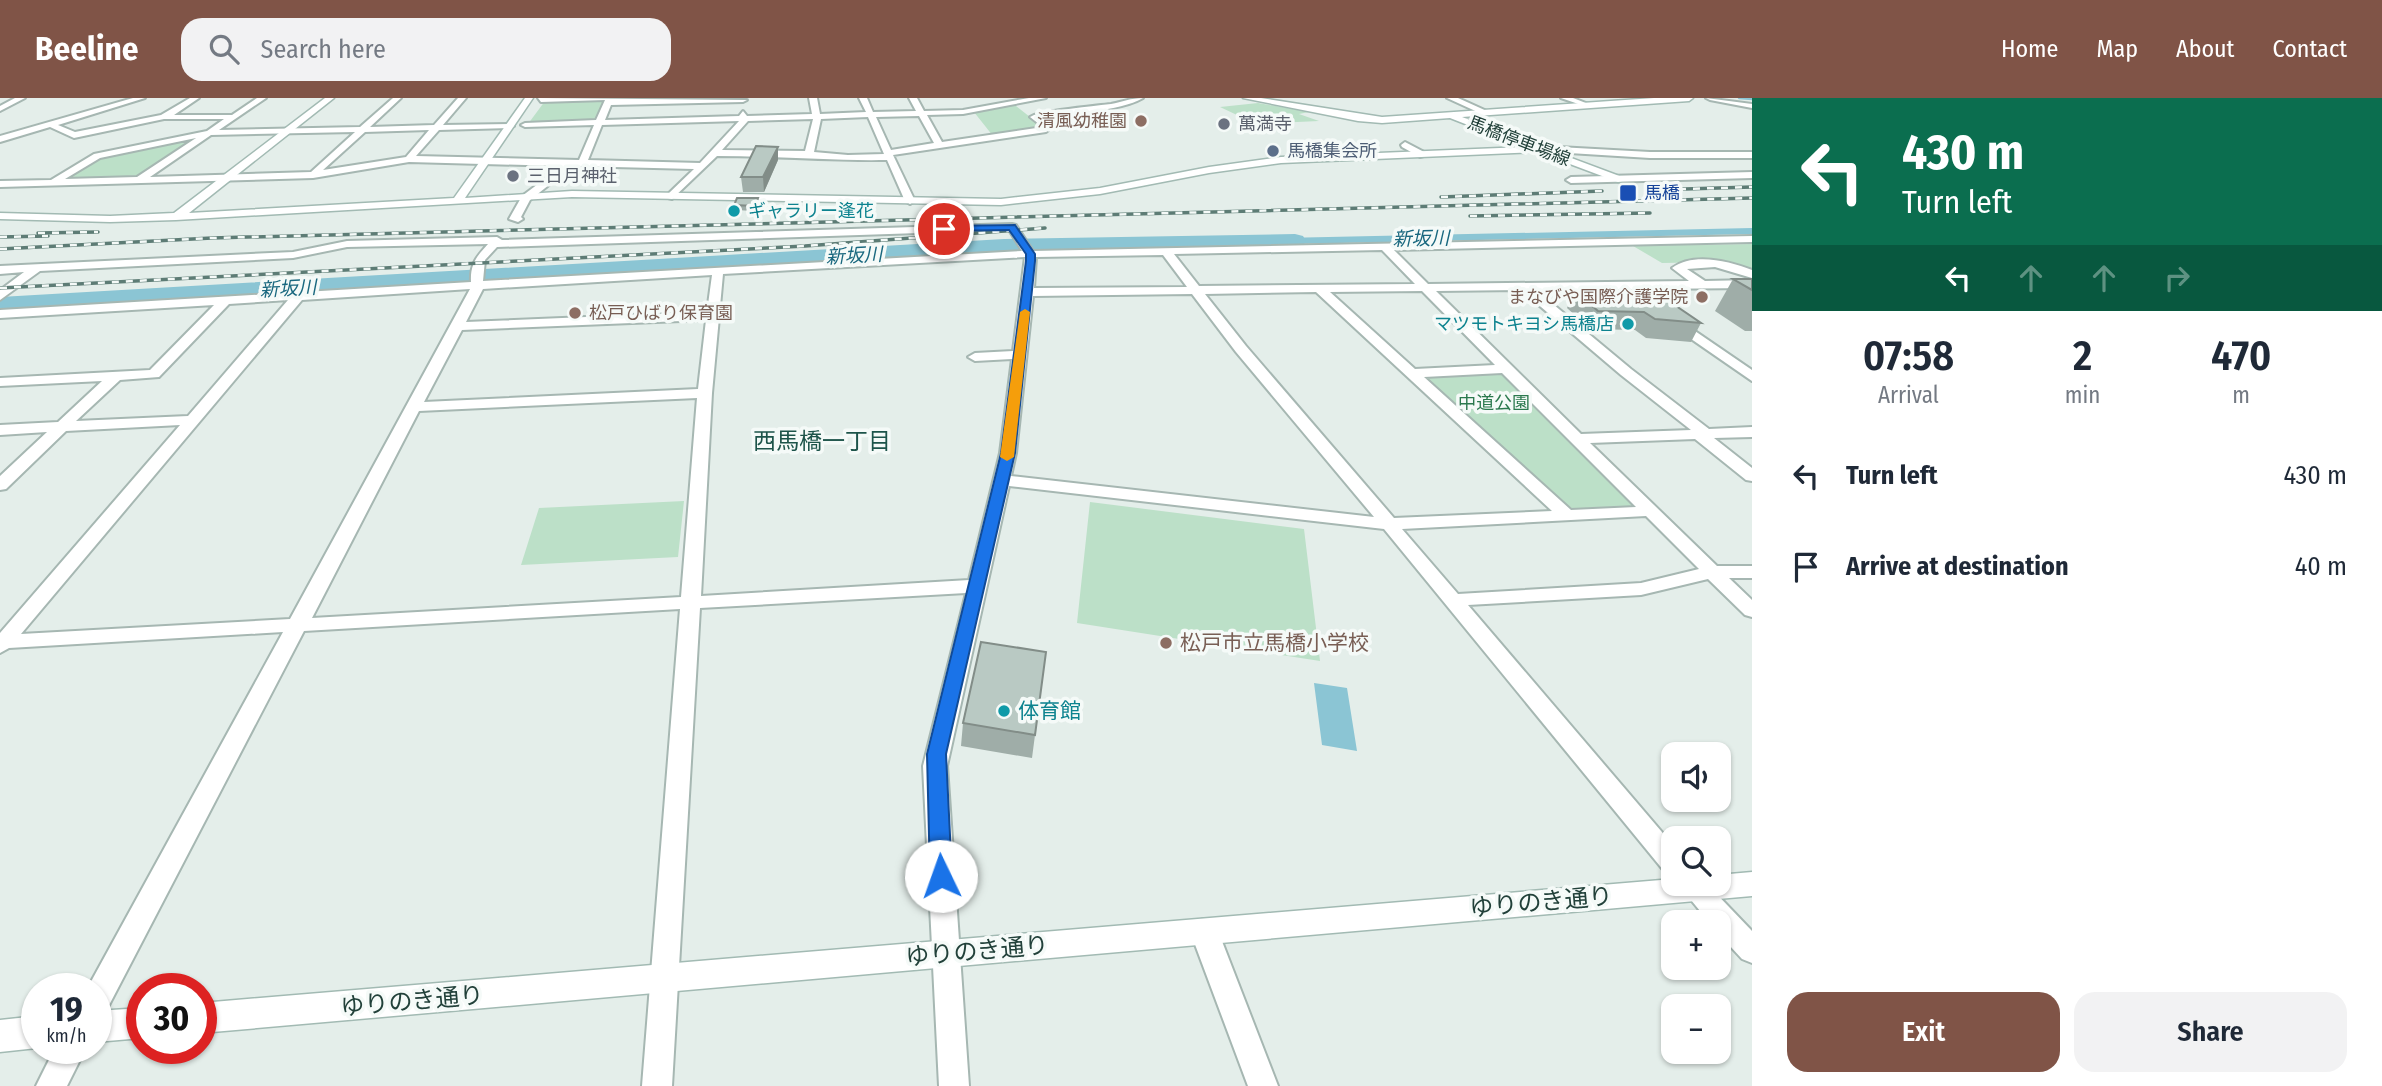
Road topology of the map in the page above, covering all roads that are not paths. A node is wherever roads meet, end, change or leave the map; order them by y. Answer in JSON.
{"nodes":[{"id":1,"x":22,"y":98,"type":"edge"},
{"id":2,"x":141,"y":98,"type":"edge"},
{"id":3,"x":195,"y":98,"type":"edge"},
{"id":4,"x":262,"y":98,"type":"edge"},
{"id":5,"x":330,"y":98,"type":"edge"},
{"id":6,"x":397,"y":98,"type":"edge"},
{"id":7,"x":462,"y":98,"type":"edge"},
{"id":8,"x":529,"y":98,"type":"edge"},
{"id":9,"x":813,"y":98,"type":"edge"},
{"id":10,"x":863,"y":98,"type":"edge"},
{"id":11,"x":913,"y":98,"type":"edge"},
{"id":12,"x":1042,"y":98,"type":"edge"},
{"id":13,"x":1139,"y":98,"type":"edge"},
{"id":14,"x":1247,"y":98,"type":"edge"},
{"id":15,"x":1451,"y":98,"type":"edge"},
{"id":16,"x":1565,"y":98,"type":"edge"},
{"id":17,"x":1689,"y":98,"type":"edge"},
{"id":18,"x":1713,"y":98,"type":"edge"},
{"id":19,"x":541,"y":99,"type":"edge"},
{"id":20,"x":743,"y":99,"type":"edge"},
{"id":21,"x":609,"y":100,"type":"edge"},
{"id":22,"x":687,"y":100,"type":"edge"},
{"id":23,"x":1015,"y":100,"type":"edge"},
{"id":24,"x":1752,"y":101,"type":"edge"},
{"id":25,"x":1587,"y":105,"type":"junction"},
{"id":26,"x":1752,"y":107,"type":"edge"},
{"id":27,"x":967,"y":108,"type":"junction"},
{"id":28,"x":0,"y":109,"type":"edge"},
{"id":29,"x":1485,"y":112,"type":"junction"},
{"id":30,"x":922,"y":114,"type":"junction"},
{"id":31,"x":1448,"y":115,"type":"junction"},
{"id":32,"x":164,"y":117,"type":"junction"},
{"id":33,"x":233,"y":117,"type":"junction"},
{"id":34,"x":871,"y":117,"type":"junction"},
{"id":35,"x":1034,"y":117,"type":"junction"},
{"id":36,"x":817,"y":118,"type":"junction"},
{"id":37,"x":744,"y":120,"type":"junction"},
{"id":38,"x":976,"y":121,"type":"dead end"},
{"id":39,"x":598,"y":124,"type":"junction"},
{"id":40,"x":52,"y":125,"type":"junction"},
{"id":41,"x":510,"y":126,"type":"junction"},
{"id":42,"x":436,"y":127,"type":"junction"},
{"id":43,"x":363,"y":129,"type":"junction"},
{"id":44,"x":522,"y":130,"type":"joint"},
{"id":45,"x":984,"y":130,"type":"dead end"},
{"id":46,"x":287,"y":131,"type":"junction"},
{"id":47,"x":209,"y":133,"type":"junction"},
{"id":48,"x":74,"y":135,"type":"junction"},
{"id":49,"x":0,"y":139,"type":"edge"},
{"id":50,"x":111,"y":139,"type":"dead end"},
{"id":51,"x":991,"y":139,"type":"junction"},
{"id":52,"x":98,"y":141,"type":"dead end"},
{"id":53,"x":939,"y":145,"type":"junction"},
{"id":54,"x":1405,"y":145,"type":"dead end"},
{"id":55,"x":130,"y":149,"type":"junction"},
{"id":56,"x":1540,"y":149,"type":"junction"},
{"id":57,"x":715,"y":153,"type":"junction"},
{"id":58,"x":809,"y":155,"type":"junction"},
{"id":59,"x":888,"y":155,"type":"junction"},
{"id":60,"x":1423,"y":155,"type":"junction"},
{"id":61,"x":1752,"y":155,"type":"edge"},
{"id":62,"x":504,"y":157,"type":"junction"},
{"id":63,"x":409,"y":159,"type":"junction"},
{"id":64,"x":486,"y":161,"type":"junction"},
{"id":65,"x":577,"y":163,"type":"junction"},
{"id":66,"x":703,"y":166,"type":"junction"},
{"id":67,"x":496,"y":171,"type":"dead end"},
{"id":68,"x":313,"y":175,"type":"junction"},
{"id":69,"x":1752,"y":175,"type":"edge"},
{"id":70,"x":227,"y":178,"type":"junction"},
{"id":71,"x":1618,"y":179,"type":"junction"},
{"id":72,"x":139,"y":180,"type":"junction"},
{"id":73,"x":1572,"y":180,"type":"dead end"},
{"id":74,"x":52,"y":183,"type":"junction"},
{"id":75,"x":0,"y":184,"type":"edge"},
{"id":76,"x":530,"y":195,"type":"junction"},
{"id":77,"x":672,"y":196,"type":"junction"},
{"id":78,"x":458,"y":201,"type":"junction"},
{"id":79,"x":910,"y":201,"type":"junction"},
{"id":80,"x":0,"y":215,"type":"edge"},
{"id":81,"x":176,"y":217,"type":"junction"},
{"id":82,"x":518,"y":219,"type":"dead end"},
{"id":83,"x":1374,"y":234,"type":"dead end"},
{"id":84,"x":1752,"y":239,"type":"edge"},
{"id":85,"x":1386,"y":240,"type":"junction"},
{"id":86,"x":1050,"y":241,"type":"dead end"},
{"id":87,"x":494,"y":244,"type":"junction"},
{"id":88,"x":1026,"y":247,"type":"junction"},
{"id":89,"x":1165,"y":250,"type":"junction"},
{"id":90,"x":812,"y":252,"type":"dead end"},
{"id":91,"x":37,"y":268,"type":"junction"},
{"id":92,"x":0,"y":270,"type":"edge"},
{"id":93,"x":718,"y":270,"type":"junction"},
{"id":94,"x":1752,"y":274,"type":"edge"},
{"id":95,"x":481,"y":275,"type":"junction"},
{"id":96,"x":1703,"y":285,"type":"junction"},
{"id":97,"x":1626,"y":287,"type":"junction"},
{"id":98,"x":1748,"y":287,"type":"edge"},
{"id":99,"x":1526,"y":288,"type":"junction"},
{"id":100,"x":1319,"y":289,"type":"junction"},
{"id":101,"x":1427,"y":289,"type":"junction"},
{"id":102,"x":1197,"y":290,"type":"junction"},
{"id":103,"x":1028,"y":292,"type":"junction"},
{"id":104,"x":0,"y":296,"type":"edge"},
{"id":105,"x":299,"y":296,"type":"junction"},
{"id":106,"x":1641,"y":297,"type":"edge"},
{"id":107,"x":226,"y":300,"type":"junction"},
{"id":108,"x":1660,"y":311,"type":"edge"},
{"id":109,"x":0,"y":314,"type":"edge"},
{"id":110,"x":712,"y":317,"type":"junction"},
{"id":111,"x":457,"y":326,"type":"junction"},
{"id":112,"x":1020,"y":355,"type":"junction"},
{"id":113,"x":975,"y":357,"type":"dead end"},
{"id":114,"x":1506,"y":369,"type":"junction"},
{"id":115,"x":1412,"y":373,"type":"junction"},
{"id":116,"x":115,"y":377,"type":"junction"},
{"id":117,"x":1752,"y":377,"type":"edge"},
{"id":118,"x":0,"y":382,"type":"edge"},
{"id":119,"x":705,"y":393,"type":"junction"},
{"id":120,"x":413,"y":407,"type":"junction"},
{"id":121,"x":193,"y":420,"type":"junction"},
{"id":122,"x":61,"y":427,"type":"junction"},
{"id":123,"x":0,"y":430,"type":"edge"},
{"id":124,"x":1752,"y":432,"type":"edge"},
{"id":125,"x":1703,"y":435,"type":"junction"},
{"id":126,"x":1576,"y":439,"type":"junction"},
{"id":127,"x":1752,"y":476,"type":"edge"},
{"id":128,"x":1002,"y":480,"type":"junction"},
{"id":129,"x":0,"y":485,"type":"edge"},
{"id":130,"x":1650,"y":511,"type":"junction"},
{"id":131,"x":1566,"y":514,"type":"junction"},
{"id":132,"x":1389,"y":524,"type":"junction"},
{"id":133,"x":1712,"y":572,"type":"junction"},
{"id":134,"x":1752,"y":572,"type":"edge"},
{"id":135,"x":977,"y":586,"type":"junction"},
{"id":136,"x":1455,"y":600,"type":"junction"},
{"id":137,"x":690,"y":604,"type":"junction"},
{"id":138,"x":1752,"y":611,"type":"edge"},
{"id":139,"x":298,"y":627,"type":"junction"},
{"id":140,"x":1,"y":644,"type":"edge"},
{"id":141,"x":1661,"y":849,"type":"edge"},
{"id":142,"x":1752,"y":884,"type":"edge"},
{"id":143,"x":1731,"y":885,"type":"edge"},
{"id":144,"x":1661,"y":889,"type":"edge"},
{"id":145,"x":1703,"y":896,"type":"edge"},
{"id":146,"x":1204,"y":931,"type":"junction"},
{"id":147,"x":1752,"y":950,"type":"edge"},
{"id":148,"x":946,"y":954,"type":"junction"},
{"id":149,"x":111,"y":973,"type":"edge"},
{"id":150,"x":664,"y":980,"type":"junction"},
{"id":151,"x":217,"y":1017,"type":"edge"},
{"id":152,"x":21,"y":1033,"type":"edge"},
{"id":153,"x":0,"y":1035,"type":"edge"},
{"id":154,"x":63,"y":1064,"type":"edge"},
{"id":155,"x":51,"y":1086,"type":"edge"},
{"id":156,"x":657,"y":1086,"type":"edge"},
{"id":157,"x":954,"y":1086,"type":"edge"},
{"id":158,"x":1264,"y":1086,"type":"edge"}],
"edges":[{"from":1,"to":28,"type":"street"},
{"from":2,"to":40,"type":"street"},
{"from":3,"to":32,"type":"street"},
{"from":4,"to":33,"type":"street"},
{"from":5,"to":46,"type":"street"},
{"from":6,"to":43,"type":"street"},
{"from":7,"to":42,"type":"street"},
{"from":8,"to":41,"type":"street"},
{"from":9,"to":36,"type":"street"},
{"from":10,"to":34,"type":"street"},
{"from":11,"to":30,"type":"street"},
{"from":12,"to":23,"type":"street"},
{"from":13,"to":35,"type":"street"},
{"from":14,"to":31,"type":"street"},
{"from":15,"to":29,"type":"street"},
{"from":16,"to":25,"type":"street"},
{"from":17,"to":25,"type":"street","name":"馬橋停車場線"},
{"from":18,"to":24,"type":"street"},
{"from":18,"to":26,"type":"street"},
{"from":19,"to":21,"type":"street"},
{"from":19,"to":44,"type":"street"},
{"from":20,"to":22,"type":"street"},
{"from":20,"to":37,"type":"street"},
{"from":21,"to":22,"type":"street"},
{"from":21,"to":39,"type":"street"},
{"from":23,"to":27,"type":"street"},
{"from":23,"to":35,"type":"street"},
{"from":25,"to":29,"type":"street","name":"馬橋停車場線"},
{"from":27,"to":30,"type":"street"},
{"from":27,"to":38,"type":"street"},
{"from":29,"to":31,"type":"street","name":"馬橋停車場線"},
{"from":30,"to":34,"type":"street"},
{"from":30,"to":53,"type":"street"},
{"from":31,"to":56,"type":"street","name":"馬橋停車場線"},
{"from":32,"to":33,"type":"street"},
{"from":32,"to":48,"type":"street"},
{"from":33,"to":47,"type":"street"},
{"from":34,"to":36,"type":"street"},
{"from":34,"to":59,"type":"street"},
{"from":35,"to":51,"type":"street"},
{"from":36,"to":37,"type":"street"},
{"from":36,"to":58,"type":"street"},
{"from":37,"to":39,"type":"street"},
{"from":37,"to":57,"type":"street"},
{"from":39,"to":44,"type":"street"},
{"from":39,"to":65,"type":"street"},
{"from":40,"to":48,"type":"street"},
{"from":40,"to":49,"type":"street"},
{"from":41,"to":42,"type":"street"},
{"from":41,"to":64,"type":"street"},
{"from":42,"to":43,"type":"street"},
{"from":42,"to":63,"type":"street"},
{"from":43,"to":46,"type":"street"},
{"from":43,"to":68,"type":"street"},
{"from":45,"to":51,"type":"street"},
{"from":46,"to":47,"type":"street"},
{"from":46,"to":70,"type":"street"},
{"from":47,"to":55,"type":"street"},
{"from":47,"to":72,"type":"street"},
{"from":48,"to":52,"type":"street"},
{"from":50,"to":55,"type":"street"},
{"from":51,"to":53,"type":"street"},
{"from":53,"to":59,"type":"street"},
{"from":54,"to":60,"type":"street"},
{"from":55,"to":74,"type":"street"},
{"from":56,"to":60,"type":"street"},
{"from":56,"to":61,"type":"street"},
{"from":56,"to":71,"type":"street","name":"馬橋停車場線"},
{"from":57,"to":58,"type":"street"},
{"from":57,"to":66,"type":"street"},
{"from":58,"to":59,"type":"street"},
{"from":59,"to":79,"type":"street"},
{"from":60,"to":79,"type":"street"},
{"from":62,"to":64,"type":"street"},
{"from":62,"to":65,"type":"street"},
{"from":62,"to":67,"type":"street"},
{"from":63,"to":64,"type":"street"},
{"from":63,"to":68,"type":"street"},
{"from":64,"to":78,"type":"street"},
{"from":65,"to":66,"type":"street"},
{"from":65,"to":76,"type":"street"},
{"from":66,"to":77,"type":"street"},
{"from":68,"to":70,"type":"street"},
{"from":69,"to":71,"type":"street"},
{"from":70,"to":72,"type":"street"},
{"from":70,"to":81,"type":"street"},
{"from":71,"to":73,"type":"street"},
{"from":72,"to":74,"type":"street"},
{"from":74,"to":75,"type":"street"},
{"from":76,"to":77,"type":"street"},
{"from":76,"to":78,"type":"street"},
{"from":76,"to":82,"type":"street"},
{"from":77,"to":79,"type":"street"},
{"from":78,"to":81,"type":"street"},
{"from":80,"to":81,"type":"street"},
{"from":83,"to":85,"type":"street"},
{"from":84,"to":85,"type":"street"},
{"from":85,"to":89,"type":"street"},
{"from":85,"to":101,"type":"street"},
{"from":86,"to":88,"type":"street"},
{"from":87,"to":88,"type":"street"},
{"from":87,"to":91,"type":"street"},
{"from":87,"to":95,"type":"street"},
{"from":88,"to":89,"type":"street"},
{"from":88,"to":90,"type":"street"},
{"from":88,"to":93,"type":"street"},
{"from":88,"to":103,"type":"street"},
{"from":89,"to":102,"type":"street"},
{"from":91,"to":92,"type":"street"},
{"from":91,"to":104,"type":"street"},
{"from":93,"to":95,"type":"street"},
{"from":93,"to":110,"type":"street"},
{"from":94,"to":96,"type":"street"},
{"from":95,"to":105,"type":"street"},
{"from":95,"to":111,"type":"street"},
{"from":96,"to":97,"type":"street"},
{"from":96,"to":98,"type":"street"},
{"from":97,"to":99,"type":"street"},
{"from":97,"to":106,"type":"street"},
{"from":99,"to":101,"type":"street"},
{"from":99,"to":125,"type":"street"},
{"from":100,"to":101,"type":"street"},
{"from":100,"to":102,"type":"street"},
{"from":100,"to":115,"type":"street"},
{"from":101,"to":114,"type":"street"},
{"from":102,"to":103,"type":"street"},
{"from":102,"to":132,"type":"street"},
{"from":103,"to":112,"type":"street"},
{"from":105,"to":107,"type":"street"},
{"from":105,"to":121,"type":"street"},
{"from":107,"to":109,"type":"street"},
{"from":107,"to":116,"type":"street"},
{"from":108,"to":117,"type":"street"},
{"from":110,"to":111,"type":"street"},
{"from":110,"to":119,"type":"street"},
{"from":111,"to":120,"type":"street"},
{"from":112,"to":113,"type":"street"},
{"from":112,"to":128,"type":"street"},
{"from":114,"to":115,"type":"street"},
{"from":114,"to":126,"type":"street"},
{"from":115,"to":131,"type":"street"},
{"from":116,"to":118,"type":"street"},
{"from":116,"to":122,"type":"street"},
{"from":119,"to":120,"type":"street"},
{"from":119,"to":137,"type":"street"},
{"from":120,"to":139,"type":"street"},
{"from":121,"to":122,"type":"street"},
{"from":121,"to":140,"type":"street"},
{"from":122,"to":123,"type":"street"},
{"from":122,"to":129,"type":"street"},
{"from":124,"to":125,"type":"street"},
{"from":125,"to":126,"type":"street"},
{"from":125,"to":127,"type":"street"},
{"from":126,"to":130,"type":"street"},
{"from":128,"to":132,"type":"street"},
{"from":128,"to":135,"type":"street"},
{"from":130,"to":131,"type":"street"},
{"from":130,"to":133,"type":"street"},
{"from":131,"to":132,"type":"street"},
{"from":132,"to":136,"type":"street"},
{"from":133,"to":134,"type":"street"},
{"from":133,"to":136,"type":"street"},
{"from":133,"to":138,"type":"street"},
{"from":135,"to":137,"type":"street"},
{"from":135,"to":148,"type":"street"},
{"from":136,"to":141,"type":"street"},
{"from":137,"to":139,"type":"street"},
{"from":137,"to":150,"type":"street"},
{"from":139,"to":140,"type":"street"},
{"from":139,"to":149,"type":"street"},
{"from":142,"to":143,"type":"street","name":"ゆりのき通り"},
{"from":144,"to":146,"type":"street","name":"ゆりのき通り"},
{"from":145,"to":147,"type":"street"},
{"from":146,"to":148,"type":"street","name":"ゆりのき通り"},
{"from":146,"to":158,"type":"street"},
{"from":148,"to":150,"type":"street","name":"ゆりのき通り"},
{"from":148,"to":157,"type":"street"},
{"from":150,"to":151,"type":"street","name":"ゆりのき通り"},
{"from":150,"to":156,"type":"street"},
{"from":152,"to":153,"type":"street"},
{"from":154,"to":155,"type":"street"}]}
